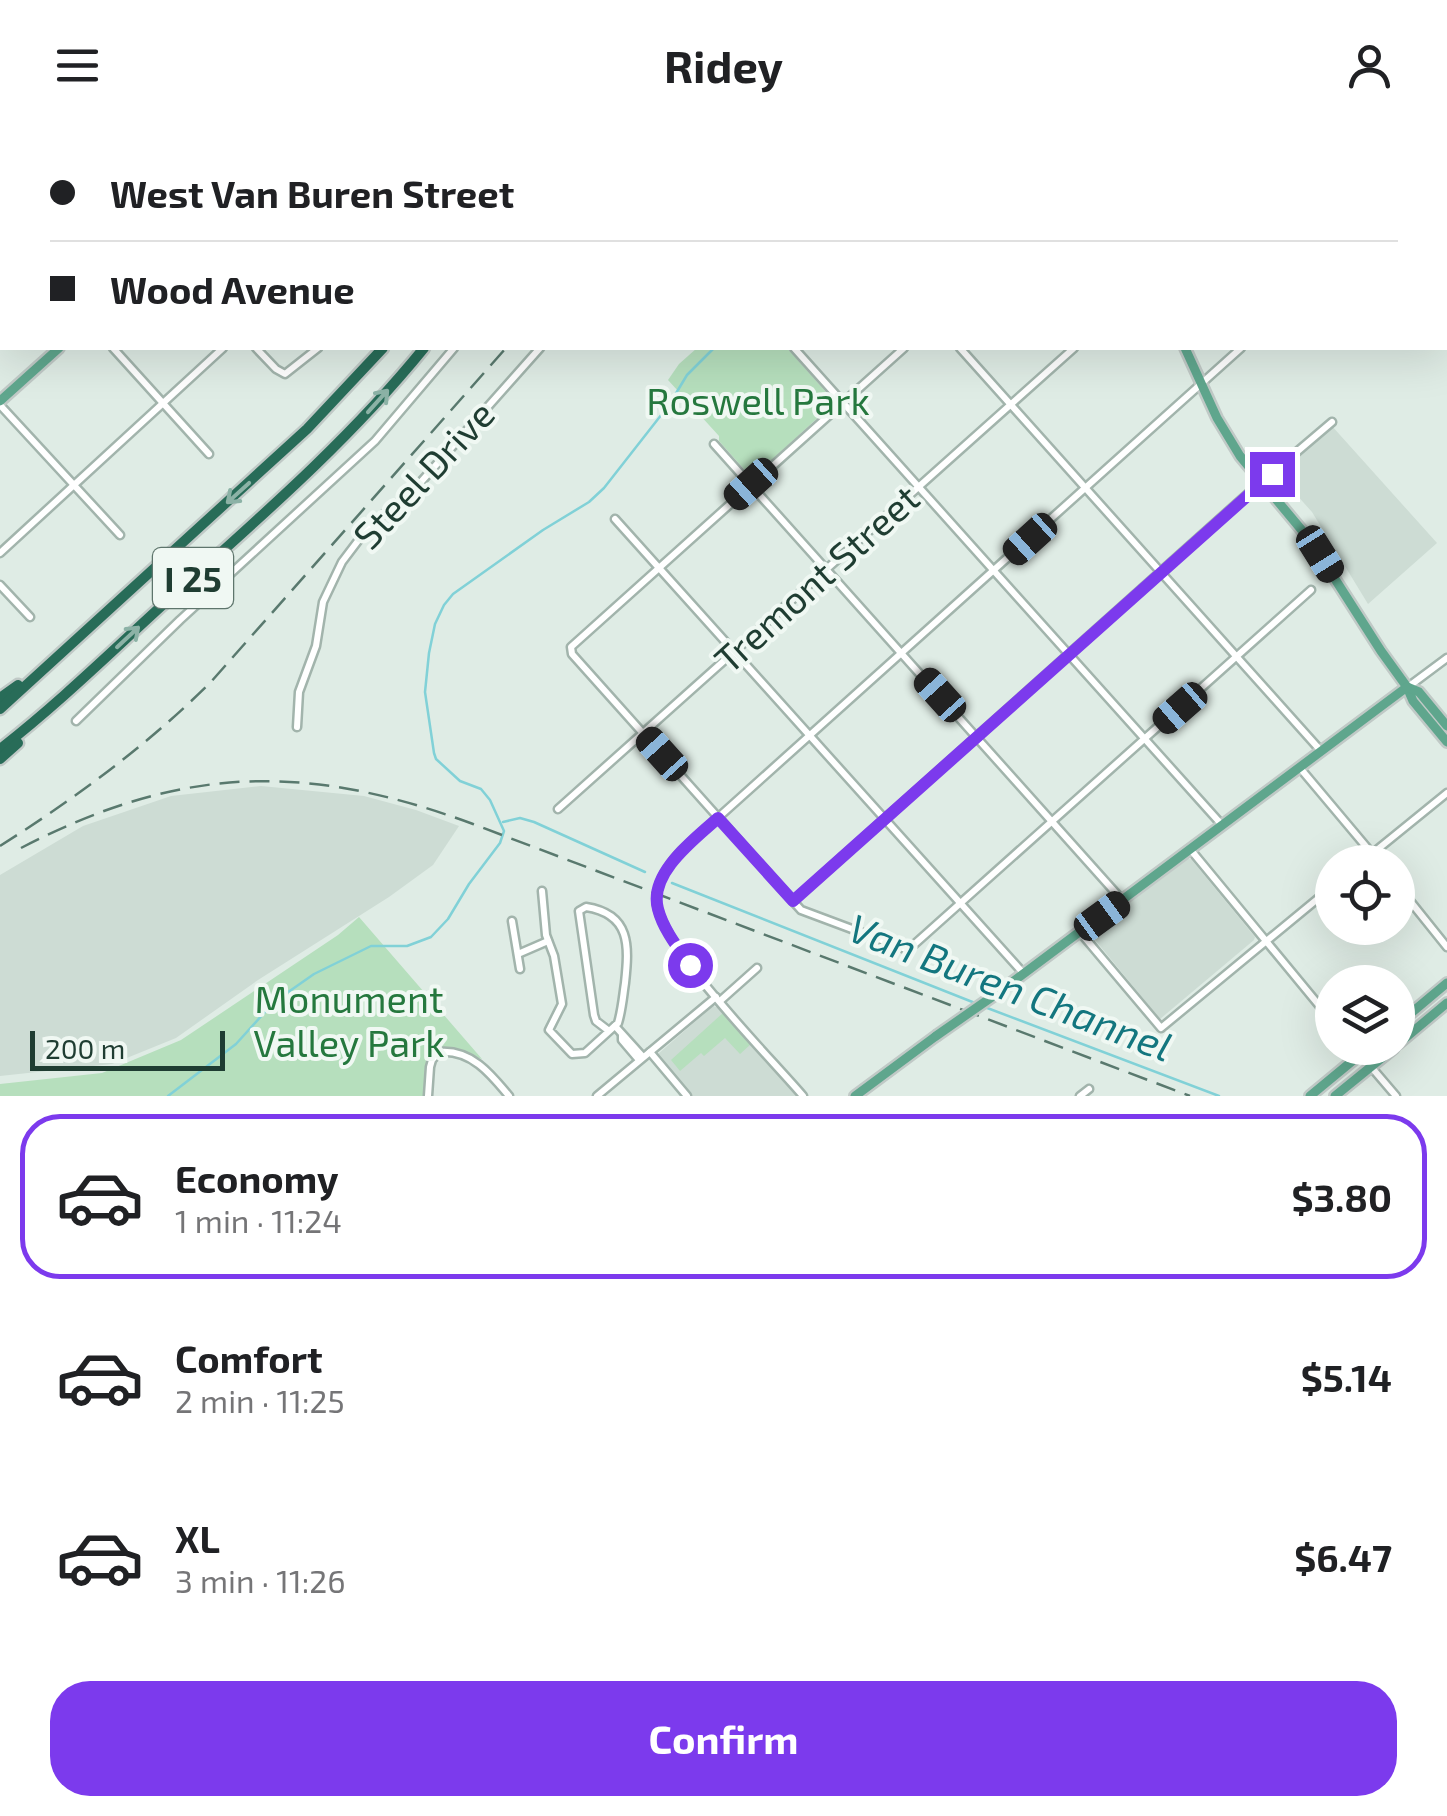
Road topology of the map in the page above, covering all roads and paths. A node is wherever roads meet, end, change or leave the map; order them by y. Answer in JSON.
{"nodes":[{"id":1,"x":56,"y":350,"type":"edge"},
{"id":2,"x":114,"y":350,"type":"edge"},
{"id":3,"x":222,"y":350,"type":"edge"},
{"id":4,"x":258,"y":350,"type":"edge"},
{"id":5,"x":315,"y":350,"type":"edge"},
{"id":6,"x":381,"y":350,"type":"edge"},
{"id":7,"x":422,"y":350,"type":"edge"},
{"id":8,"x":452,"y":350,"type":"edge"},
{"id":9,"x":538,"y":350,"type":"edge"},
{"id":10,"x":796,"y":350,"type":"edge"},
{"id":11,"x":902,"y":350,"type":"edge"},
{"id":12,"x":962,"y":350,"type":"edge"},
{"id":13,"x":1072,"y":350,"type":"edge"},
{"id":14,"x":1186,"y":350,"type":"edge"},
{"id":15,"x":1239,"y":350,"type":"edge"},
{"id":16,"x":1200,"y":385,"type":"junction"},
{"id":17,"x":843,"y":402,"type":"junction"},
{"id":18,"x":0,"y":403,"type":"edge"},
{"id":19,"x":163,"y":403,"type":"junction"},
{"id":20,"x":1011,"y":404,"type":"junction"},
{"id":21,"x":1031,"y":412,"type":"dead end"},
{"id":22,"x":1024,"y":418,"type":"junction"},
{"id":23,"x":1332,"y":422,"type":"dead end"},
{"id":24,"x":714,"y":444,"type":"dead end"},
{"id":25,"x":209,"y":454,"type":"dead end"},
{"id":26,"x":1262,"y":482,"type":"junction"},
{"id":27,"x":751,"y":484,"type":"junction"},
{"id":28,"x":73,"y":485,"type":"junction"},
{"id":29,"x":918,"y":487,"type":"junction"},
{"id":30,"x":1086,"y":488,"type":"junction"},
{"id":31,"x":615,"y":519,"type":"dead end"},
{"id":32,"x":120,"y":535,"type":"dead end"},
{"id":33,"x":0,"y":553,"type":"edge"},
{"id":34,"x":659,"y":566,"type":"junction"},
{"id":35,"x":826,"y":568,"type":"junction"},
{"id":36,"x":994,"y":571,"type":"junction"},
{"id":37,"x":1160,"y":573,"type":"junction"},
{"id":38,"x":0,"y":585,"type":"edge"},
{"id":39,"x":1311,"y":590,"type":"dead end"},
{"id":40,"x":30,"y":618,"type":"dead end"},
{"id":41,"x":735,"y":650,"type":"junction"},
{"id":42,"x":64,"y":652,"type":"junction"},
{"id":43,"x":902,"y":653,"type":"junction"},
{"id":44,"x":1070,"y":654,"type":"junction"},
{"id":45,"x":1236,"y":657,"type":"junction"},
{"id":46,"x":1447,"y":658,"type":"edge"},
{"id":47,"x":1407,"y":687,"type":"junction"},
{"id":48,"x":0,"y":698,"type":"edge"},
{"id":49,"x":56,"y":703,"type":"junction"},
{"id":50,"x":0,"y":709,"type":"edge"},
{"id":51,"x":76,"y":721,"type":"dead end"},
{"id":52,"x":1447,"y":726,"type":"edge"},
{"id":53,"x":297,"y":727,"type":"dead end"},
{"id":54,"x":643,"y":734,"type":"junction"},
{"id":55,"x":811,"y":734,"type":"junction"},
{"id":56,"x":978,"y":736,"type":"junction"},
{"id":57,"x":1145,"y":738,"type":"junction"},
{"id":58,"x":1447,"y":742,"type":"edge"},
{"id":59,"x":0,"y":749,"type":"edge"},
{"id":60,"x":1322,"y":752,"type":"junction"},
{"id":61,"x":0,"y":760,"type":"edge"},
{"id":62,"x":1300,"y":768,"type":"junction"},
{"id":63,"x":1447,"y":793,"type":"edge"},
{"id":64,"x":558,"y":809,"type":"dead end"},
{"id":65,"x":718,"y":818,"type":"junction"},
{"id":66,"x":885,"y":819,"type":"junction"},
{"id":67,"x":1052,"y":821,"type":"junction"},
{"id":68,"x":1222,"y":825,"type":"junction"},
{"id":69,"x":1364,"y":845,"type":"edge"},
{"id":70,"x":1383,"y":845,"type":"edge"},
{"id":71,"x":1190,"y":850,"type":"junction"},
{"id":72,"x":542,"y":891,"type":"dead end"},
{"id":73,"x":1123,"y":900,"type":"junction"},
{"id":74,"x":1315,"y":900,"type":"edge"},
{"id":75,"x":793,"y":901,"type":"junction"},
{"id":76,"x":961,"y":904,"type":"junction"},
{"id":77,"x":1415,"y":907,"type":"edge"},
{"id":78,"x":512,"y":920,"type":"dead end"},
{"id":79,"x":1080,"y":932,"type":"junction"},
{"id":80,"x":1266,"y":941,"type":"junction"},
{"id":81,"x":548,"y":942,"type":"junction"},
{"id":82,"x":1447,"y":947,"type":"edge"},
{"id":83,"x":518,"y":954,"type":"junction"},
{"id":84,"x":757,"y":968,"type":"dead end"},
{"id":85,"x":520,"y":969,"type":"dead end"},
{"id":86,"x":1024,"y":974,"type":"junction"},
{"id":87,"x":1447,"y":983,"type":"edge"},
{"id":88,"x":718,"y":999,"type":"junction"},
{"id":89,"x":1315,"y":1000,"type":"edge"},
{"id":90,"x":1447,"y":1003,"type":"edge"},
{"id":91,"x":1415,"y":1010,"type":"edge"},
{"id":92,"x":612,"y":1029,"type":"junction"},
{"id":93,"x":1415,"y":1030,"type":"edge"},
{"id":94,"x":644,"y":1056,"type":"junction"},
{"id":95,"x":1344,"y":1065,"type":"edge"},
{"id":96,"x":1371,"y":1066,"type":"joint"},
{"id":97,"x":1088,"y":1090,"type":"dead end"},
{"id":98,"x":860,"y":1095,"type":"edge"},
{"id":99,"x":428,"y":1096,"type":"edge"},
{"id":100,"x":509,"y":1096,"type":"edge"},
{"id":101,"x":597,"y":1096,"type":"edge"},
{"id":102,"x":686,"y":1096,"type":"edge"},
{"id":103,"x":803,"y":1096,"type":"edge"},
{"id":104,"x":1080,"y":1096,"type":"edge"},
{"id":105,"x":1310,"y":1096,"type":"edge"},
{"id":106,"x":1335,"y":1096,"type":"edge"},
{"id":107,"x":1396,"y":1096,"type":"edge"}],
"edges":[{"from":1,"to":18,"type":"main road"},
{"from":2,"to":19,"type":"street"},
{"from":3,"to":19,"type":"street"},
{"from":4,"to":5,"type":"street"},
{"from":6,"to":42,"type":"highway","number":"I 25","one_way":true},
{"from":49,"to":7,"type":"highway","number":"I 25","one_way":true},
{"from":8,"to":51,"type":"street"},
{"from":9,"to":53,"type":"street","name":"Steel Drive"},
{"from":10,"to":17,"type":"street"},
{"from":11,"to":17,"type":"street"},
{"from":12,"to":20,"type":"street"},
{"from":13,"to":20,"type":"street","name":"Tremont Street"},
{"from":14,"to":16,"type":"main road"},
{"from":15,"to":16,"type":"street"},
{"from":16,"to":26,"type":"main road"},
{"from":16,"to":30,"type":"street"},
{"from":17,"to":27,"type":"street"},
{"from":17,"to":29,"type":"street"},
{"from":18,"to":28,"type":"street"},
{"from":19,"to":25,"type":"street"},
{"from":19,"to":28,"type":"street"},
{"from":20,"to":22,"type":"street"},
{"from":20,"to":29,"type":"street","name":"Tremont Street"},
{"from":21,"to":22,"type":"street"},
{"from":22,"to":30,"type":"street"},
{"from":23,"to":26,"type":"street"},
{"from":24,"to":27,"type":"street"},
{"from":26,"to":37,"type":"street"},
{"from":26,"to":47,"type":"main road"},
{"from":27,"to":34,"type":"street"},
{"from":27,"to":35,"type":"street"},
{"from":28,"to":32,"type":"street"},
{"from":28,"to":33,"type":"street"},
{"from":29,"to":35,"type":"street","name":"Tremont Street"},
{"from":29,"to":36,"type":"street"},
{"from":30,"to":36,"type":"street"},
{"from":30,"to":37,"type":"street"},
{"from":31,"to":34,"type":"street"},
{"from":34,"to":41,"type":"street"},
{"from":34,"to":54,"type":"street"},
{"from":35,"to":41,"type":"street","name":"Tremont Street"},
{"from":35,"to":43,"type":"street"},
{"from":36,"to":43,"type":"street"},
{"from":36,"to":44,"type":"street"},
{"from":37,"to":44,"type":"street"},
{"from":37,"to":45,"type":"street"},
{"from":38,"to":40,"type":"street"},
{"from":39,"to":45,"type":"street"},
{"from":41,"to":54,"type":"street","name":"Tremont Street"},
{"from":41,"to":55,"type":"street"},
{"from":42,"to":48,"type":"highway"},
{"from":42,"to":50,"type":"highway","number":"I 25"},
{"from":43,"to":55,"type":"street"},
{"from":43,"to":56,"type":"street"},
{"from":44,"to":56,"type":"street"},
{"from":44,"to":57,"type":"street"},
{"from":45,"to":57,"type":"street"},
{"from":45,"to":60,"type":"street"},
{"from":46,"to":47,"type":"street"},
{"from":47,"to":52,"type":"main road"},
{"from":47,"to":58,"type":"main road"},
{"from":47,"to":60,"type":"main road"},
{"from":49,"to":59,"type":"highway","number":"I 25"},
{"from":49,"to":61,"type":"highway"},
{"from":54,"to":64,"type":"street","name":"Tremont Street"},
{"from":54,"to":65,"type":"street"},
{"from":55,"to":65,"type":"street"},
{"from":55,"to":66,"type":"street"},
{"from":56,"to":66,"type":"street"},
{"from":56,"to":67,"type":"street"},
{"from":57,"to":67,"type":"street"},
{"from":57,"to":68,"type":"street"},
{"from":60,"to":62,"type":"main road"},
{"from":62,"to":68,"type":"main road"},
{"from":62,"to":69,"type":"street"},
{"from":63,"to":70,"type":"street"},
{"from":65,"to":75,"type":"street"},
{"from":65,"to":88,"type":"street"},
{"from":66,"to":75,"type":"street"},
{"from":66,"to":76,"type":"street"},
{"from":67,"to":73,"type":"street"},
{"from":67,"to":76,"type":"street"},
{"from":68,"to":71,"type":"main road"},
{"from":71,"to":73,"type":"main road"},
{"from":71,"to":80,"type":"street"},
{"from":72,"to":81,"type":"street"},
{"from":73,"to":79,"type":"main road"},
{"from":74,"to":80,"type":"street"},
{"from":75,"to":76,"type":"street"},
{"from":76,"to":86,"type":"street"},
{"from":77,"to":82,"type":"street"},
{"from":78,"to":83,"type":"street"},
{"from":79,"to":80,"type":"street"},
{"from":79,"to":86,"type":"main road"},
{"from":80,"to":89,"type":"street"},
{"from":81,"to":83,"type":"street"},
{"from":81,"to":92,"type":"street"},
{"from":83,"to":85,"type":"street"},
{"from":84,"to":88,"type":"street"},
{"from":86,"to":98,"type":"main road","bridge":true},
{"from":87,"to":91,"type":"main road"},
{"from":88,"to":94,"type":"street"},
{"from":88,"to":103,"type":"street"},
{"from":90,"to":93,"type":"main road"},
{"from":92,"to":92,"type":"street"},
{"from":92,"to":94,"type":"street"},
{"from":94,"to":101,"type":"street"},
{"from":94,"to":102,"type":"street"},
{"from":95,"to":105,"type":"main road"},
{"from":96,"to":106,"type":"main road"},
{"from":96,"to":107,"type":"street"},
{"from":97,"to":104,"type":"street"},
{"from":99,"to":100,"type":"street"}]}
